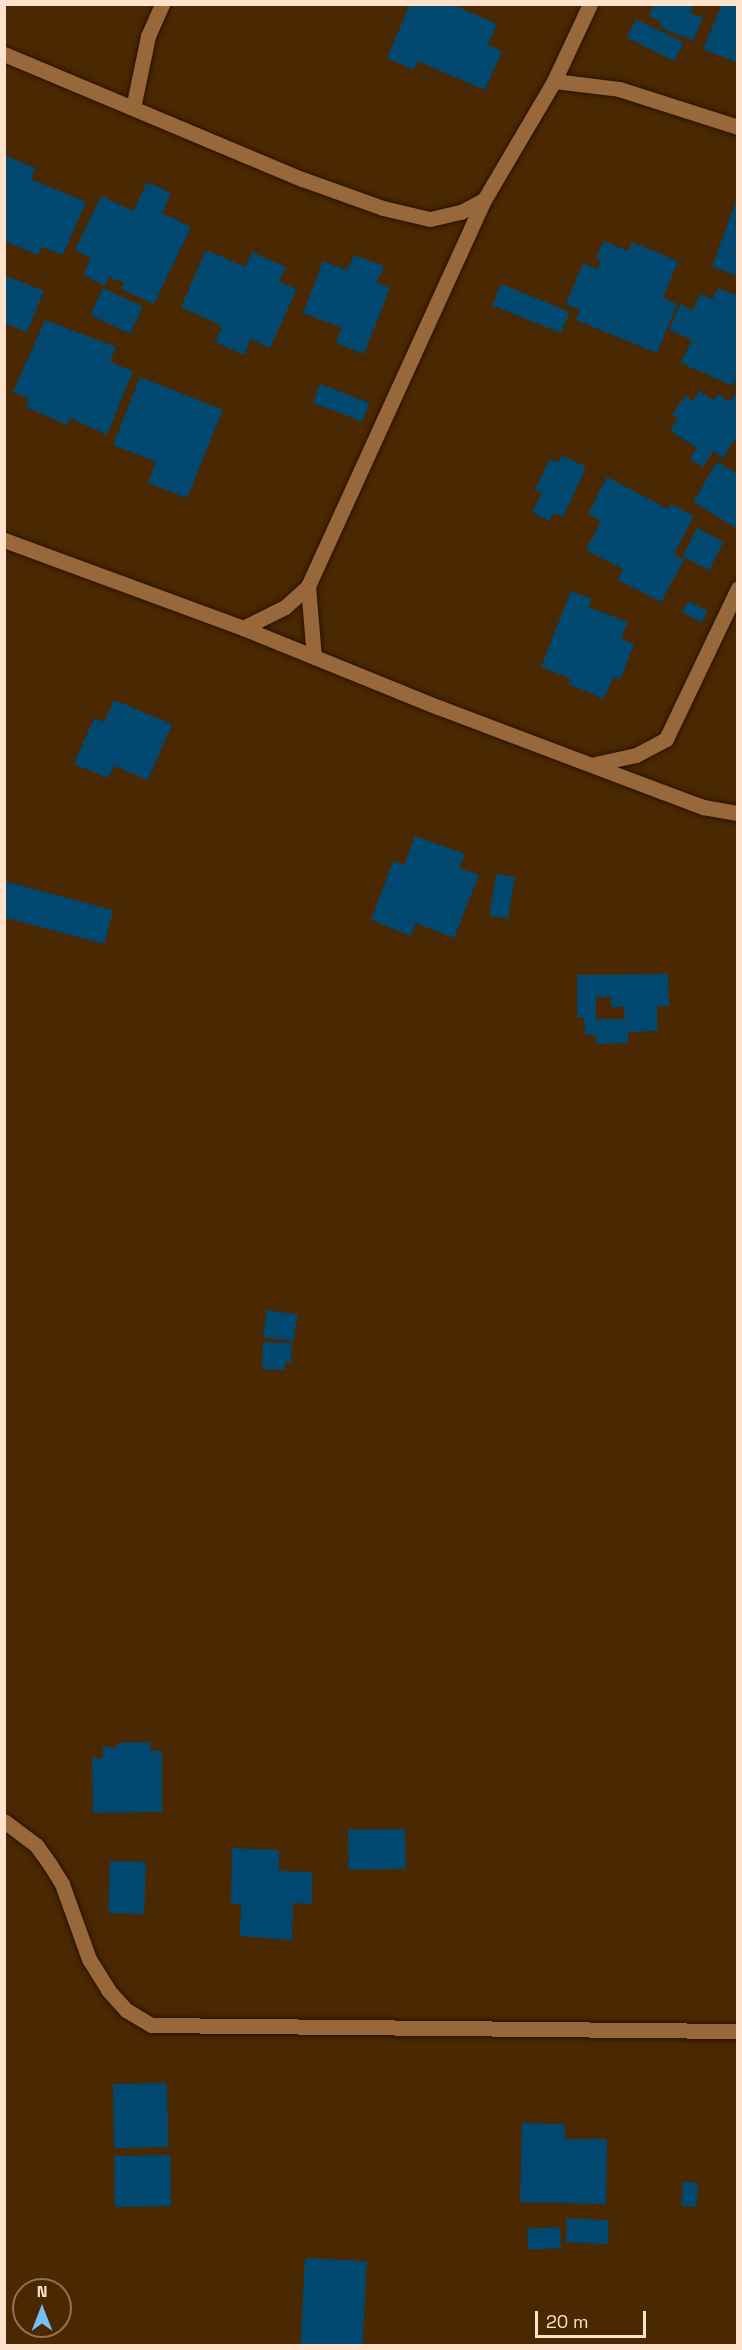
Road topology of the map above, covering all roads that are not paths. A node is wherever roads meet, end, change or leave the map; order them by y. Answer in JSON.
{"nodes":[{"id":1,"x":162,"y":4,"type":"edge"},
{"id":2,"x":590,"y":4,"type":"edge"},
{"id":3,"x":4,"y":54,"type":"edge"},
{"id":4,"x":554,"y":81,"type":"junction"},
{"id":5,"x":133,"y":108,"type":"junction"},
{"id":6,"x":738,"y":127,"type":"edge"},
{"id":7,"x":484,"y":200,"type":"junction"},
{"id":8,"x":4,"y":540,"type":"edge"},
{"id":9,"x":308,"y":586,"type":"junction"},
{"id":10,"x":738,"y":588,"type":"edge"},
{"id":11,"x":243,"y":628,"type":"junction"},
{"id":12,"x":314,"y":657,"type":"junction"},
{"id":13,"x":595,"y":764,"type":"junction"},
{"id":14,"x":738,"y":813,"type":"edge"},
{"id":15,"x":4,"y":1821,"type":"edge"},
{"id":16,"x":738,"y":2031,"type":"edge"}],
"edges":[{"from":1,"to":5,"type":"street"},
{"from":2,"to":4,"type":"street"},
{"from":3,"to":5,"type":"street"},
{"from":4,"to":6,"type":"street"},
{"from":4,"to":7,"type":"street"},
{"from":5,"to":7,"type":"street"},
{"from":7,"to":9,"type":"street"},
{"from":8,"to":11,"type":"street"},
{"from":9,"to":11,"type":"street"},
{"from":9,"to":12,"type":"street"},
{"from":10,"to":13,"type":"street"},
{"from":11,"to":12,"type":"street"},
{"from":12,"to":13,"type":"street"},
{"from":13,"to":14,"type":"street"},
{"from":15,"to":16,"type":"street"}]}
